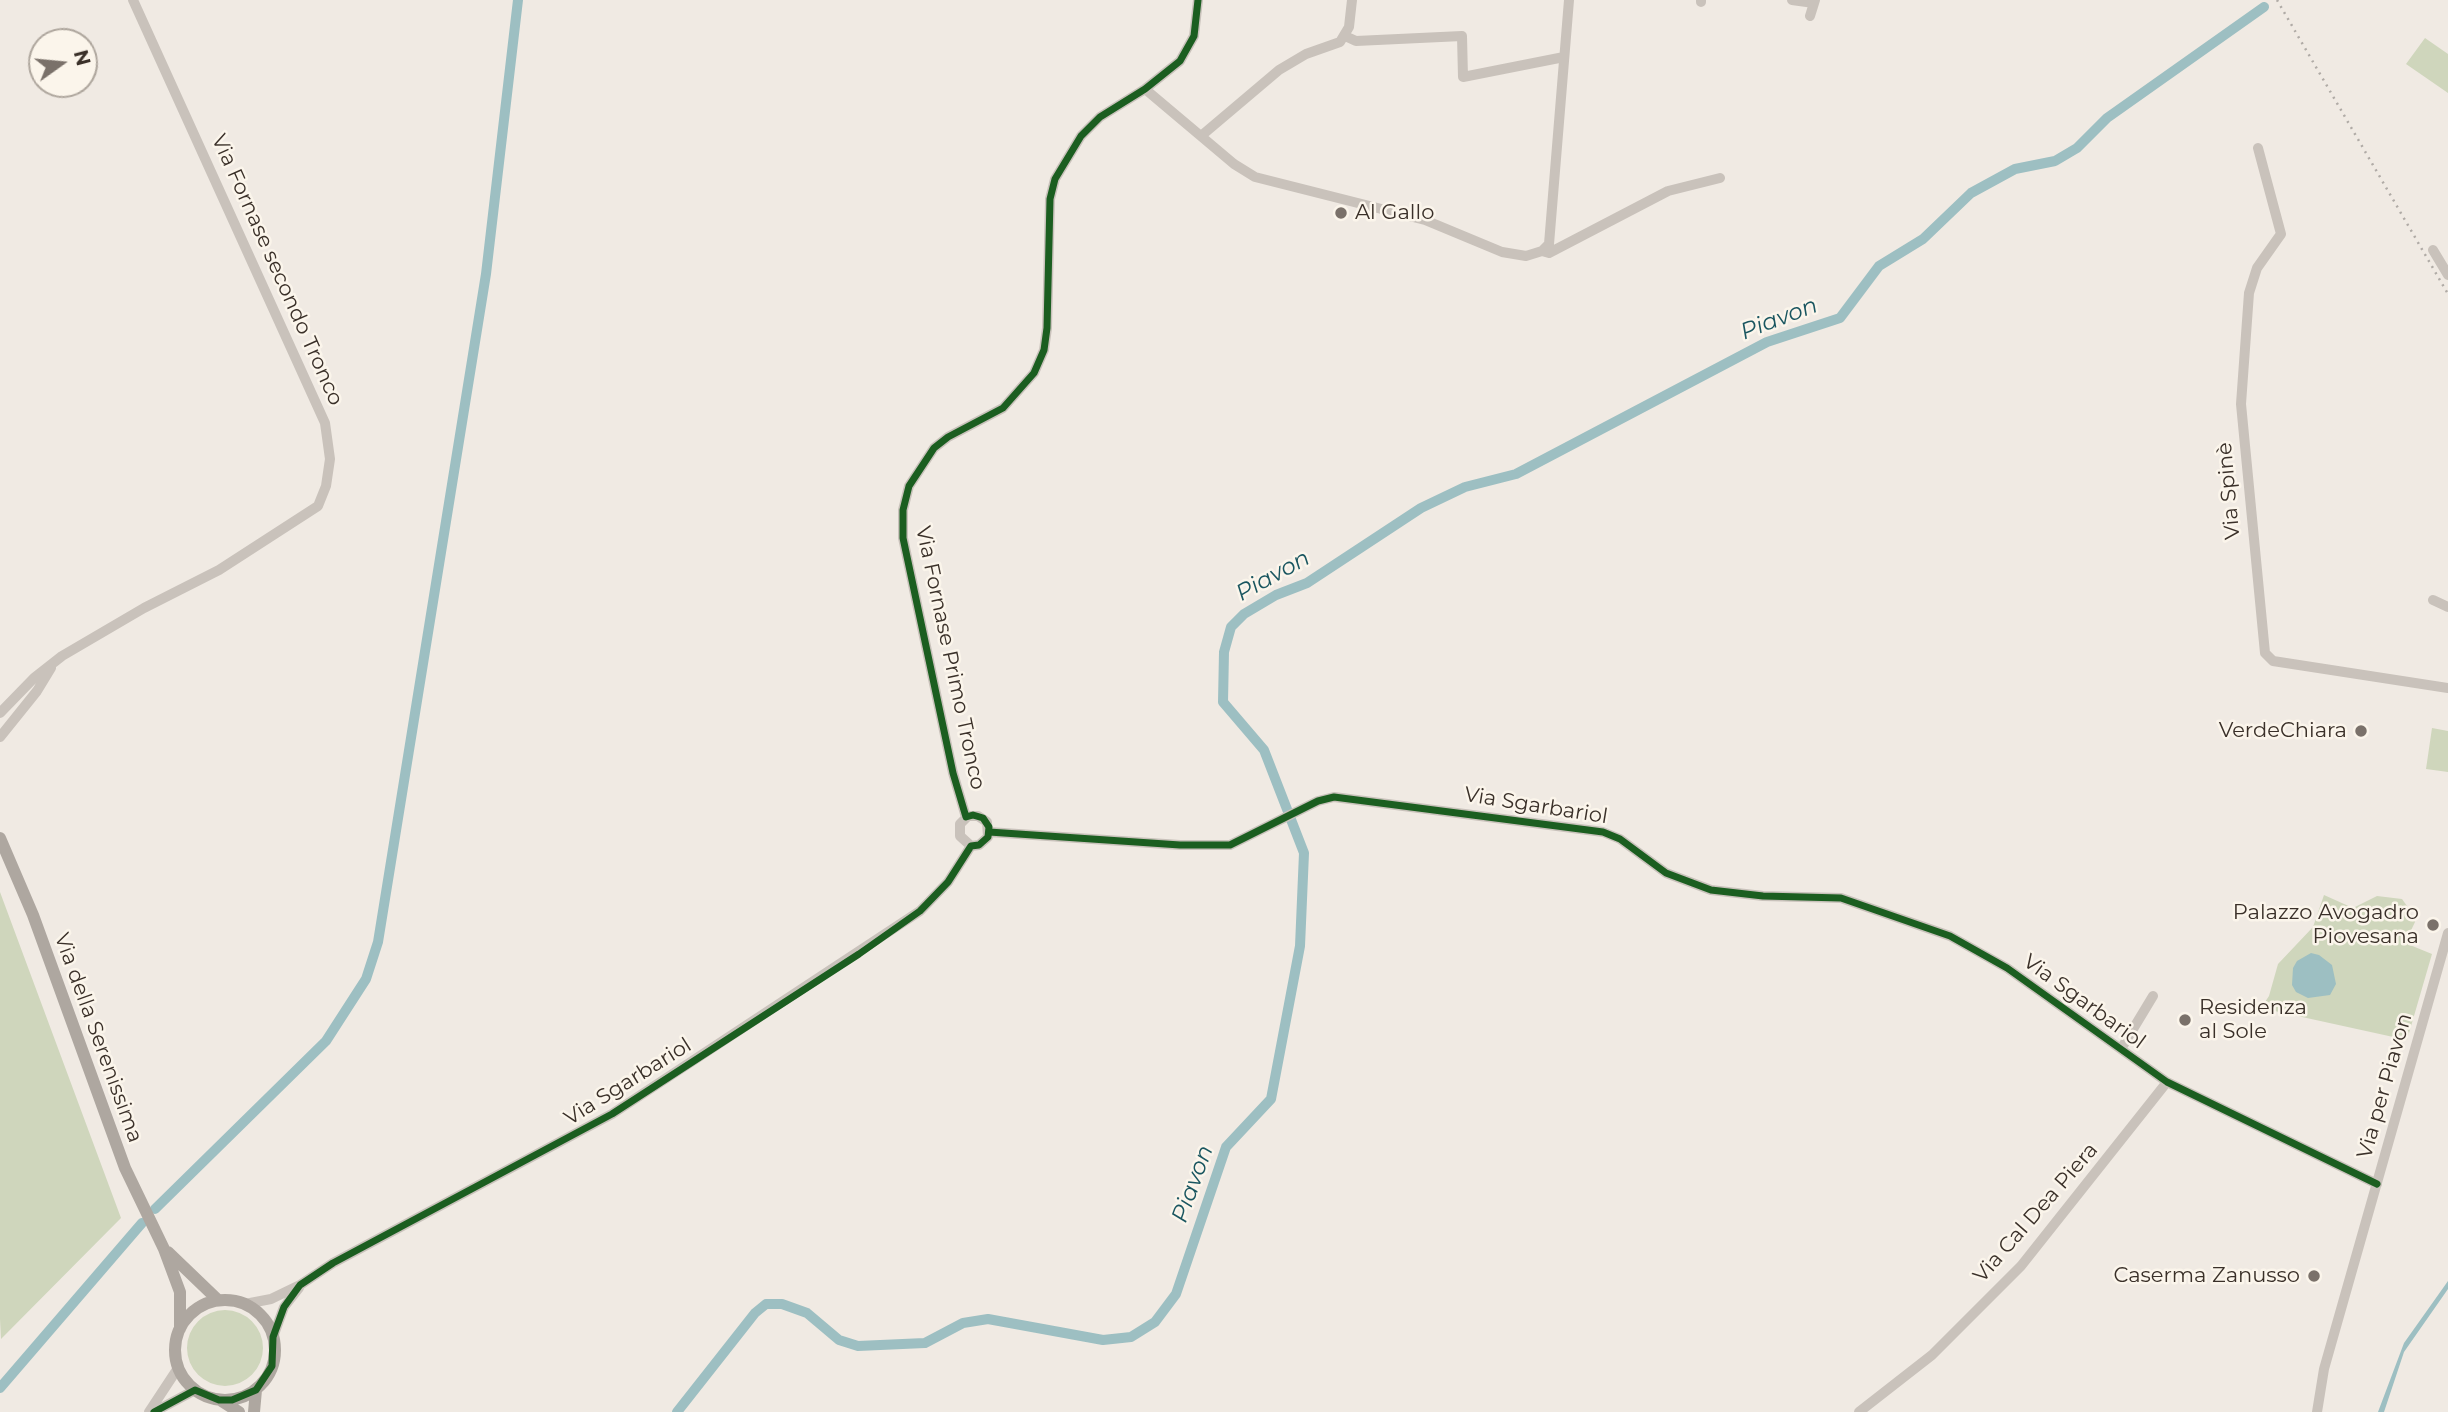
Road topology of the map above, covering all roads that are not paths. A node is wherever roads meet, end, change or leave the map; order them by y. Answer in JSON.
{"nodes":[{"id":1,"x":133,"y":0,"type":"edge"},
{"id":2,"x":1198,"y":0,"type":"edge"},
{"id":3,"x":1352,"y":0,"type":"edge"},
{"id":4,"x":1569,"y":0,"type":"edge"},
{"id":5,"x":1792,"y":0,"type":"edge"},
{"id":6,"x":1814,"y":1,"type":"edge"},
{"id":7,"x":1810,"y":16,"type":"dead end"},
{"id":8,"x":1345,"y":36,"type":"junction"},
{"id":9,"x":1564,"y":57,"type":"junction"},
{"id":10,"x":1145,"y":89,"type":"junction"},
{"id":11,"x":1201,"y":136,"type":"junction"},
{"id":12,"x":2258,"y":148,"type":"dead end"},
{"id":13,"x":1720,"y":178,"type":"dead end"},
{"id":14,"x":2433,"y":250,"type":"dead end"},
{"id":15,"x":1542,"y":251,"type":"junction"},
{"id":16,"x":2448,"y":275,"type":"edge"},
{"id":17,"x":2432,"y":600,"type":"dead end"},
{"id":18,"x":2448,"y":607,"type":"edge"},
{"id":19,"x":51,"y":668,"type":"junction"},
{"id":20,"x":2448,"y":688,"type":"edge"},
{"id":21,"x":0,"y":713,"type":"edge"},
{"id":22,"x":0,"y":737,"type":"edge"},
{"id":23,"x":967,"y":817,"type":"junction"},
{"id":24,"x":989,"y":832,"type":"junction"},
{"id":25,"x":0,"y":838,"type":"edge"},
{"id":26,"x":971,"y":846,"type":"junction"},
{"id":27,"x":2448,"y":933,"type":"edge"},
{"id":28,"x":2445,"y":954,"type":"edge"},
{"id":29,"x":2153,"y":996,"type":"dead end"},
{"id":30,"x":2121,"y":1049,"type":"junction"},
{"id":31,"x":2167,"y":1082,"type":"junction"},
{"id":32,"x":2377,"y":1184,"type":"junction"},
{"id":33,"x":164,"y":1249,"type":"junction"},
{"id":34,"x":300,"y":1285,"type":"junction"},
{"id":35,"x":218,"y":1300,"type":"junction"},
{"id":36,"x":245,"y":1304,"type":"junction"},
{"id":37,"x":180,"y":1329,"type":"junction"},
{"id":38,"x":273,"y":1337,"type":"junction"},
{"id":39,"x":178,"y":1368,"type":"junction"},
{"id":40,"x":195,"y":1390,"type":"junction"},
{"id":41,"x":256,"y":1390,"type":"junction"},
{"id":42,"x":219,"y":1400,"type":"junction"},
{"id":43,"x":152,"y":1412,"type":"edge"},
{"id":44,"x":239,"y":1412,"type":"edge"},
{"id":45,"x":254,"y":1412,"type":"edge"},
{"id":46,"x":1859,"y":1412,"type":"edge"},
{"id":47,"x":2317,"y":1412,"type":"edge"}],
"edges":[{"from":1,"to":19,"type":"street","name":"Via Fornase secondo Tronco"},
{"from":2,"to":10,"type":"street","name":"Via Fornase Primo Tronco"},
{"from":3,"to":8,"type":"street"},
{"from":4,"to":9,"type":"street"},
{"from":5,"to":6,"type":"street"},
{"from":6,"to":7,"type":"street"},
{"from":8,"to":9,"type":"street"},
{"from":8,"to":11,"type":"street"},
{"from":9,"to":15,"type":"street"},
{"from":10,"to":11,"type":"street"},
{"from":10,"to":23,"type":"street","name":"Via Fornase Primo Tronco"},
{"from":11,"to":15,"type":"street"},
{"from":12,"to":20,"type":"street","name":"Via Spinè"},
{"from":13,"to":15,"type":"street"},
{"from":14,"to":16,"type":"street"},
{"from":17,"to":18,"type":"street"},
{"from":19,"to":21,"type":"street","name":"Via Fornase secondo Tronco"},
{"from":19,"to":22,"type":"street","name":"Via Fornase secondo Tronco"},
{"from":23,"to":24,"type":"street"},
{"from":23,"to":26,"type":"street"},
{"from":24,"to":26,"type":"street","name":"Via Sgarbariol"},
{"from":24,"to":30,"type":"street","name":"Via Sgarbariol"},
{"from":25,"to":33,"type":"main road","name":"Via della Serenissima"},
{"from":26,"to":34,"type":"street","name":"Via Sgarbariol"},
{"from":27,"to":28,"type":"street","name":"Via per Piavon"},
{"from":28,"to":32,"type":"street","name":"Via per Piavon"},
{"from":29,"to":30,"type":"street"},
{"from":30,"to":31,"type":"street","name":"Via Sgarbariol"},
{"from":31,"to":32,"type":"street","name":"Via Sgarbariol"},
{"from":31,"to":46,"type":"street","name":"Via Cal Dea Piera"},
{"from":32,"to":47,"type":"street","name":"Via per Piavon"},
{"from":33,"to":35,"type":"main road","name":"Via della Serenissima"},
{"from":33,"to":37,"type":"main road","name":"Via della Serenissima"},
{"from":34,"to":36,"type":"street","name":"Via Sgarbariol"},
{"from":34,"to":38,"type":"street","name":"Via Sgarbariol"},
{"from":35,"to":36,"type":"main road"},
{"from":35,"to":37,"type":"main road"},
{"from":36,"to":38,"type":"main road"},
{"from":37,"to":39,"type":"main road"},
{"from":38,"to":41,"type":"main road"},
{"from":39,"to":40,"type":"main road"},
{"from":39,"to":43,"type":"street"},
{"from":40,"to":42,"type":"main road"},
{"from":40,"to":43,"type":"street"},
{"from":41,"to":42,"type":"main road"},
{"from":41,"to":45,"type":"main road"},
{"from":42,"to":44,"type":"main road"}]}
